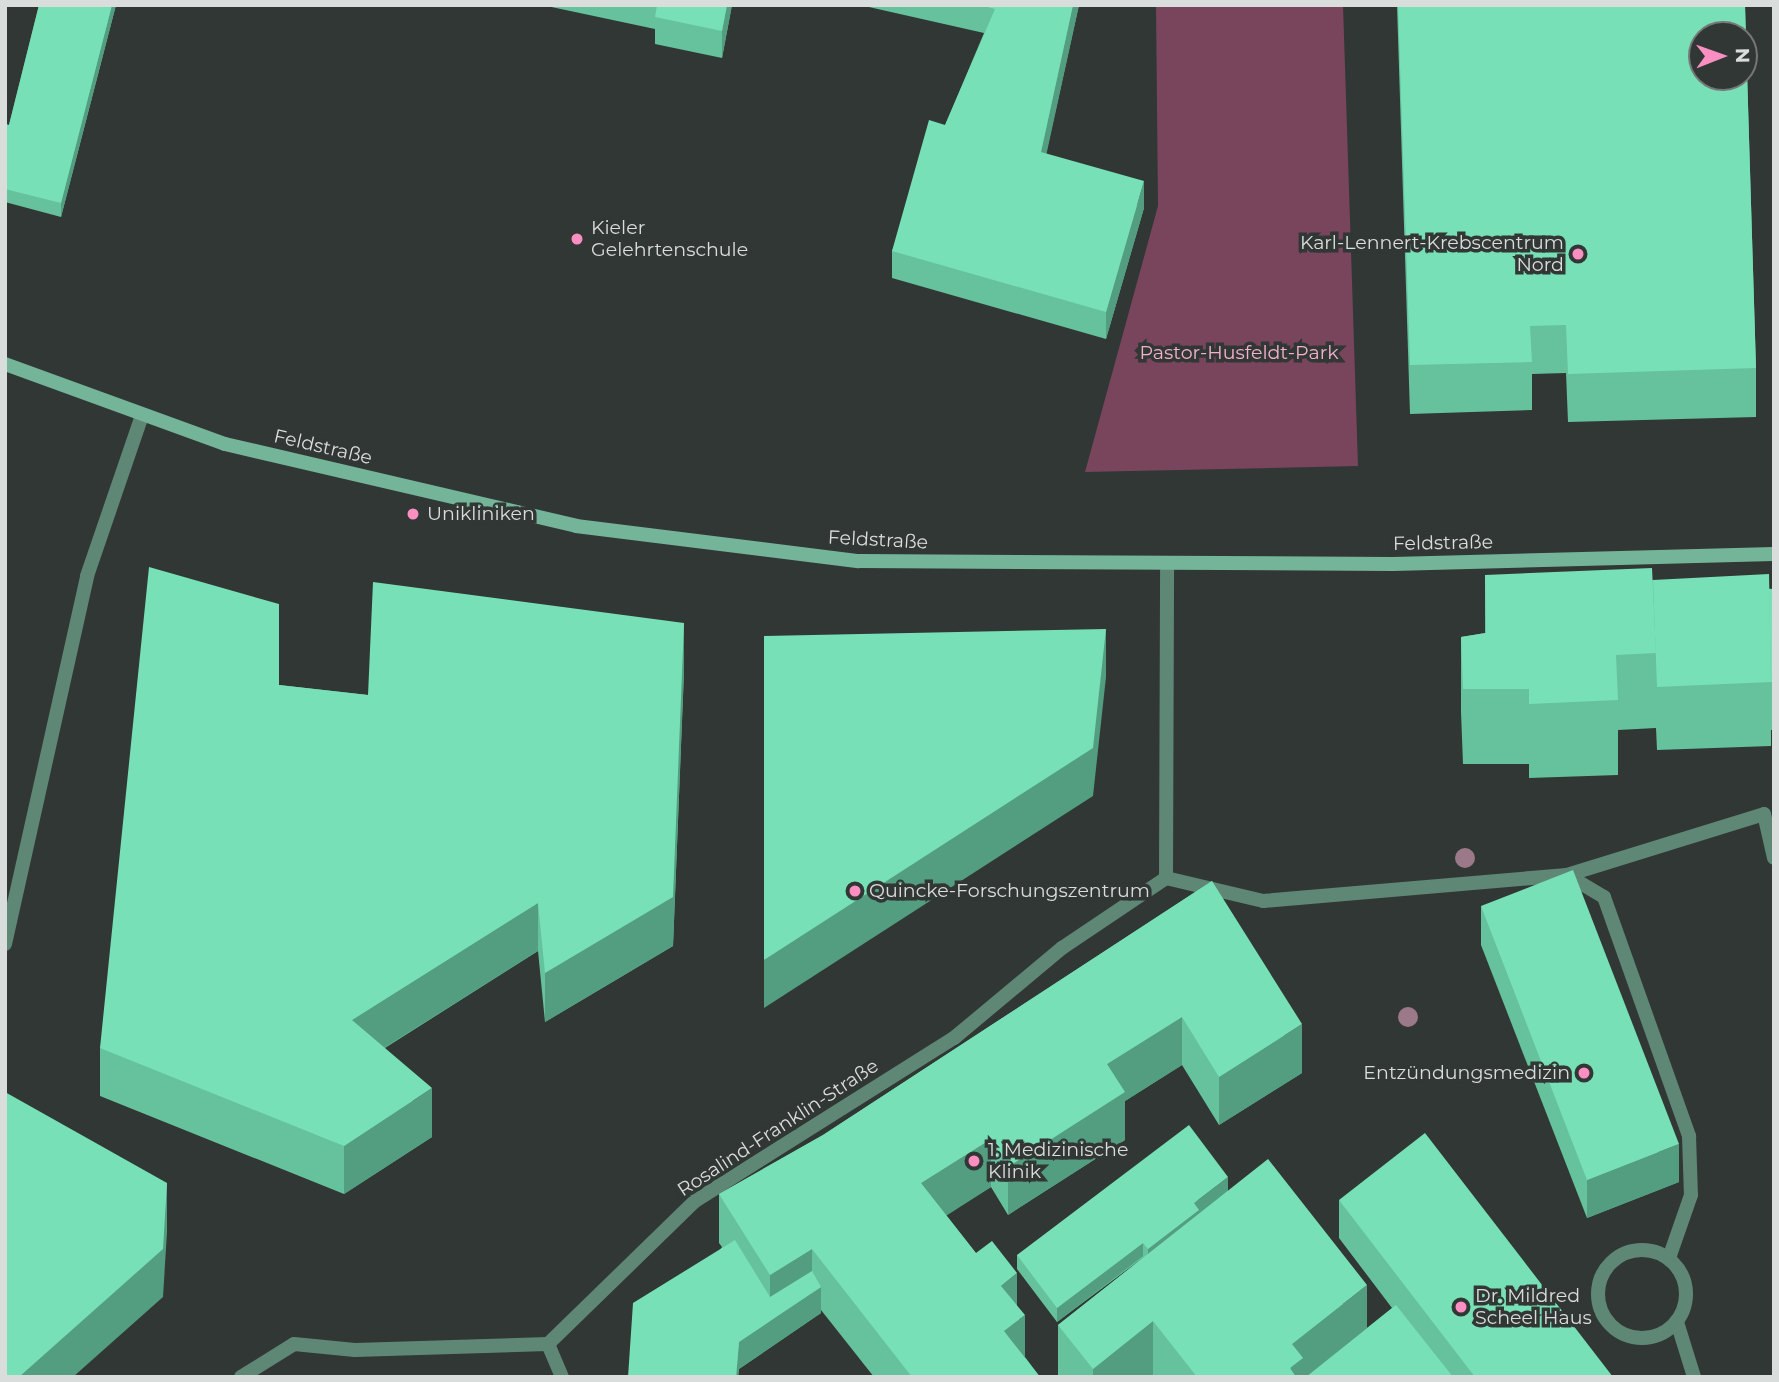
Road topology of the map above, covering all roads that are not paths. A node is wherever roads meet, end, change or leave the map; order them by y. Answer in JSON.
{"nodes":[{"id":1,"x":5,"y":364,"type":"edge"},
{"id":2,"x":142,"y":415,"type":"junction"},
{"id":3,"x":1774,"y":554,"type":"edge"},
{"id":4,"x":1167,"y":565,"type":"junction"},
{"id":5,"x":1774,"y":858,"type":"edge"},
{"id":6,"x":1567,"y":875,"type":"junction"},
{"id":7,"x":1166,"y":878,"type":"junction"},
{"id":8,"x":5,"y":944,"type":"edge"},
{"id":9,"x":1669,"y":1258,"type":"junction"},
{"id":10,"x":1677,"y":1322,"type":"junction"},
{"id":11,"x":548,"y":1344,"type":"junction"},
{"id":12,"x":241,"y":1377,"type":"edge"},
{"id":13,"x":562,"y":1377,"type":"edge"},
{"id":14,"x":1694,"y":1377,"type":"edge"}],
"edges":[{"from":1,"to":2,"type":"street","name":"Feldstraße"},
{"from":2,"to":4,"type":"street","name":"Feldstraße"},
{"from":2,"to":8,"type":"lane"},
{"from":3,"to":4,"type":"street","name":"Feldstraße"},
{"from":4,"to":7,"type":"lane"},
{"from":5,"to":6,"type":"lane"},
{"from":6,"to":7,"type":"lane"},
{"from":6,"to":9,"type":"lane"},
{"from":7,"to":11,"type":"lane","name":"Rosalind-Franklin-Straße"},
{"from":9,"to":10,"type":"lane"},
{"from":9,"to":10,"type":"lane"},
{"from":10,"to":14,"type":"lane"},
{"from":11,"to":12,"type":"lane"},
{"from":11,"to":13,"type":"lane"}]}
